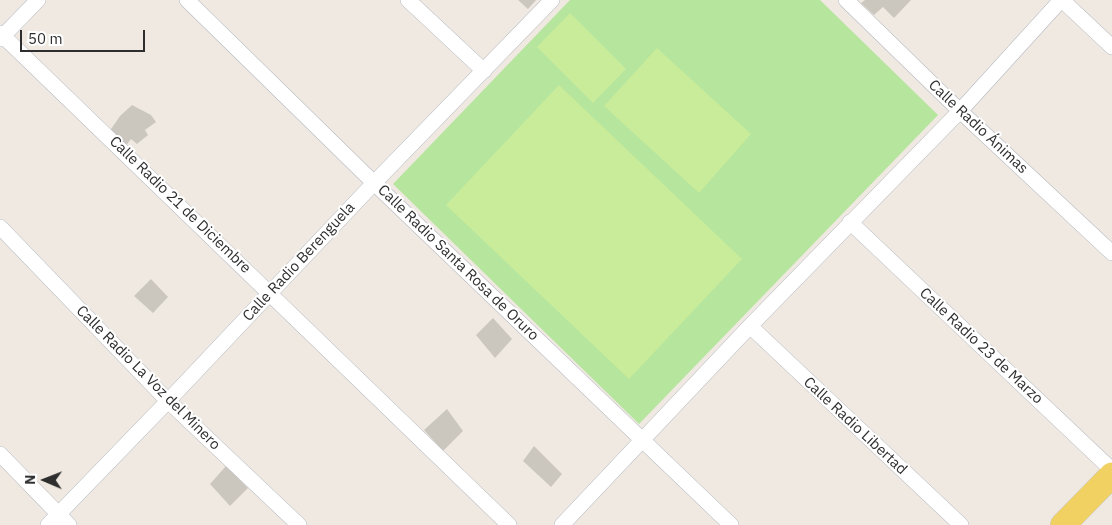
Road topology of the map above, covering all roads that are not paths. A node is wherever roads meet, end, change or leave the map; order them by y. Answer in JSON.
{"nodes":[{"id":1,"x":38,"y":0,"type":"edge"},
{"id":2,"x":187,"y":0,"type":"edge"},
{"id":3,"x":408,"y":0,"type":"edge"},
{"id":4,"x":552,"y":0,"type":"edge"},
{"id":5,"x":846,"y":0,"type":"edge"},
{"id":6,"x":1062,"y":0,"type":"edge"},
{"id":7,"x":1,"y":36,"type":"edge"},
{"id":8,"x":1112,"y":47,"type":"edge"},
{"id":9,"x":484,"y":71,"type":"junction"},
{"id":10,"x":960,"y":111,"type":"junction"},
{"id":11,"x":374,"y":183,"type":"junction"},
{"id":12,"x":850,"y":222,"type":"junction"},
{"id":13,"x":0,"y":227,"type":"edge"},
{"id":14,"x":1112,"y":253,"type":"edge"},
{"id":15,"x":270,"y":292,"type":"junction"},
{"id":16,"x":750,"y":326,"type":"junction"},
{"id":17,"x":168,"y":401,"type":"junction"},
{"id":18,"x":643,"y":441,"type":"junction"},
{"id":19,"x":0,"y":454,"type":"edge"},
{"id":20,"x":1112,"y":470,"type":"edge"},
{"id":21,"x":1112,"y":475,"type":"edge"},
{"id":22,"x":58,"y":522,"type":"edge"},
{"id":23,"x":299,"y":525,"type":"edge"},
{"id":24,"x":509,"y":525,"type":"edge"},
{"id":25,"x":562,"y":525,"type":"edge"},
{"id":26,"x":731,"y":525,"type":"edge"},
{"id":27,"x":961,"y":525,"type":"edge"},
{"id":28,"x":1063,"y":525,"type":"edge"}],
"edges":[{"from":1,"to":7,"type":"street"},
{"from":2,"to":11,"type":"street","name":"Calle Radio Santa Rosa de Oruro"},
{"from":3,"to":9,"type":"street"},
{"from":4,"to":9,"type":"street","name":"Calle Radio Berenguela"},
{"from":5,"to":10,"type":"street","name":"Calle Radio Ánimas"},
{"from":6,"to":8,"type":"street"},
{"from":6,"to":10,"type":"street"},
{"from":7,"to":15,"type":"street","name":"Calle Radio 21 de Diciembre"},
{"from":9,"to":11,"type":"street","name":"Calle Radio Berenguela"},
{"from":10,"to":12,"type":"street"},
{"from":10,"to":14,"type":"street","name":"Calle Radio Ánimas"},
{"from":11,"to":15,"type":"street","name":"Calle Radio Berenguela"},
{"from":11,"to":18,"type":"street","name":"Calle Radio Santa Rosa de Oruro"},
{"from":12,"to":16,"type":"street"},
{"from":12,"to":20,"type":"street","name":"Calle Radio 23 de Marzo"},
{"from":13,"to":17,"type":"street","name":"Calle Radio La Voz del Minero"},
{"from":15,"to":17,"type":"street","name":"Calle Radio Berenguela"},
{"from":15,"to":24,"type":"street","name":"Calle Radio 21 de Diciembre"},
{"from":16,"to":18,"type":"street"},
{"from":16,"to":27,"type":"street","name":"Calle Radio Libertad"},
{"from":17,"to":22,"type":"street","name":"Calle Radio Berenguela"},
{"from":17,"to":23,"type":"street","name":"Calle Radio La Voz del Minero"},
{"from":18,"to":25,"type":"street"},
{"from":18,"to":26,"type":"street","name":"Calle Radio Santa Rosa de Oruro"},
{"from":19,"to":22,"type":"street"},
{"from":21,"to":28,"type":"main road"}]}
